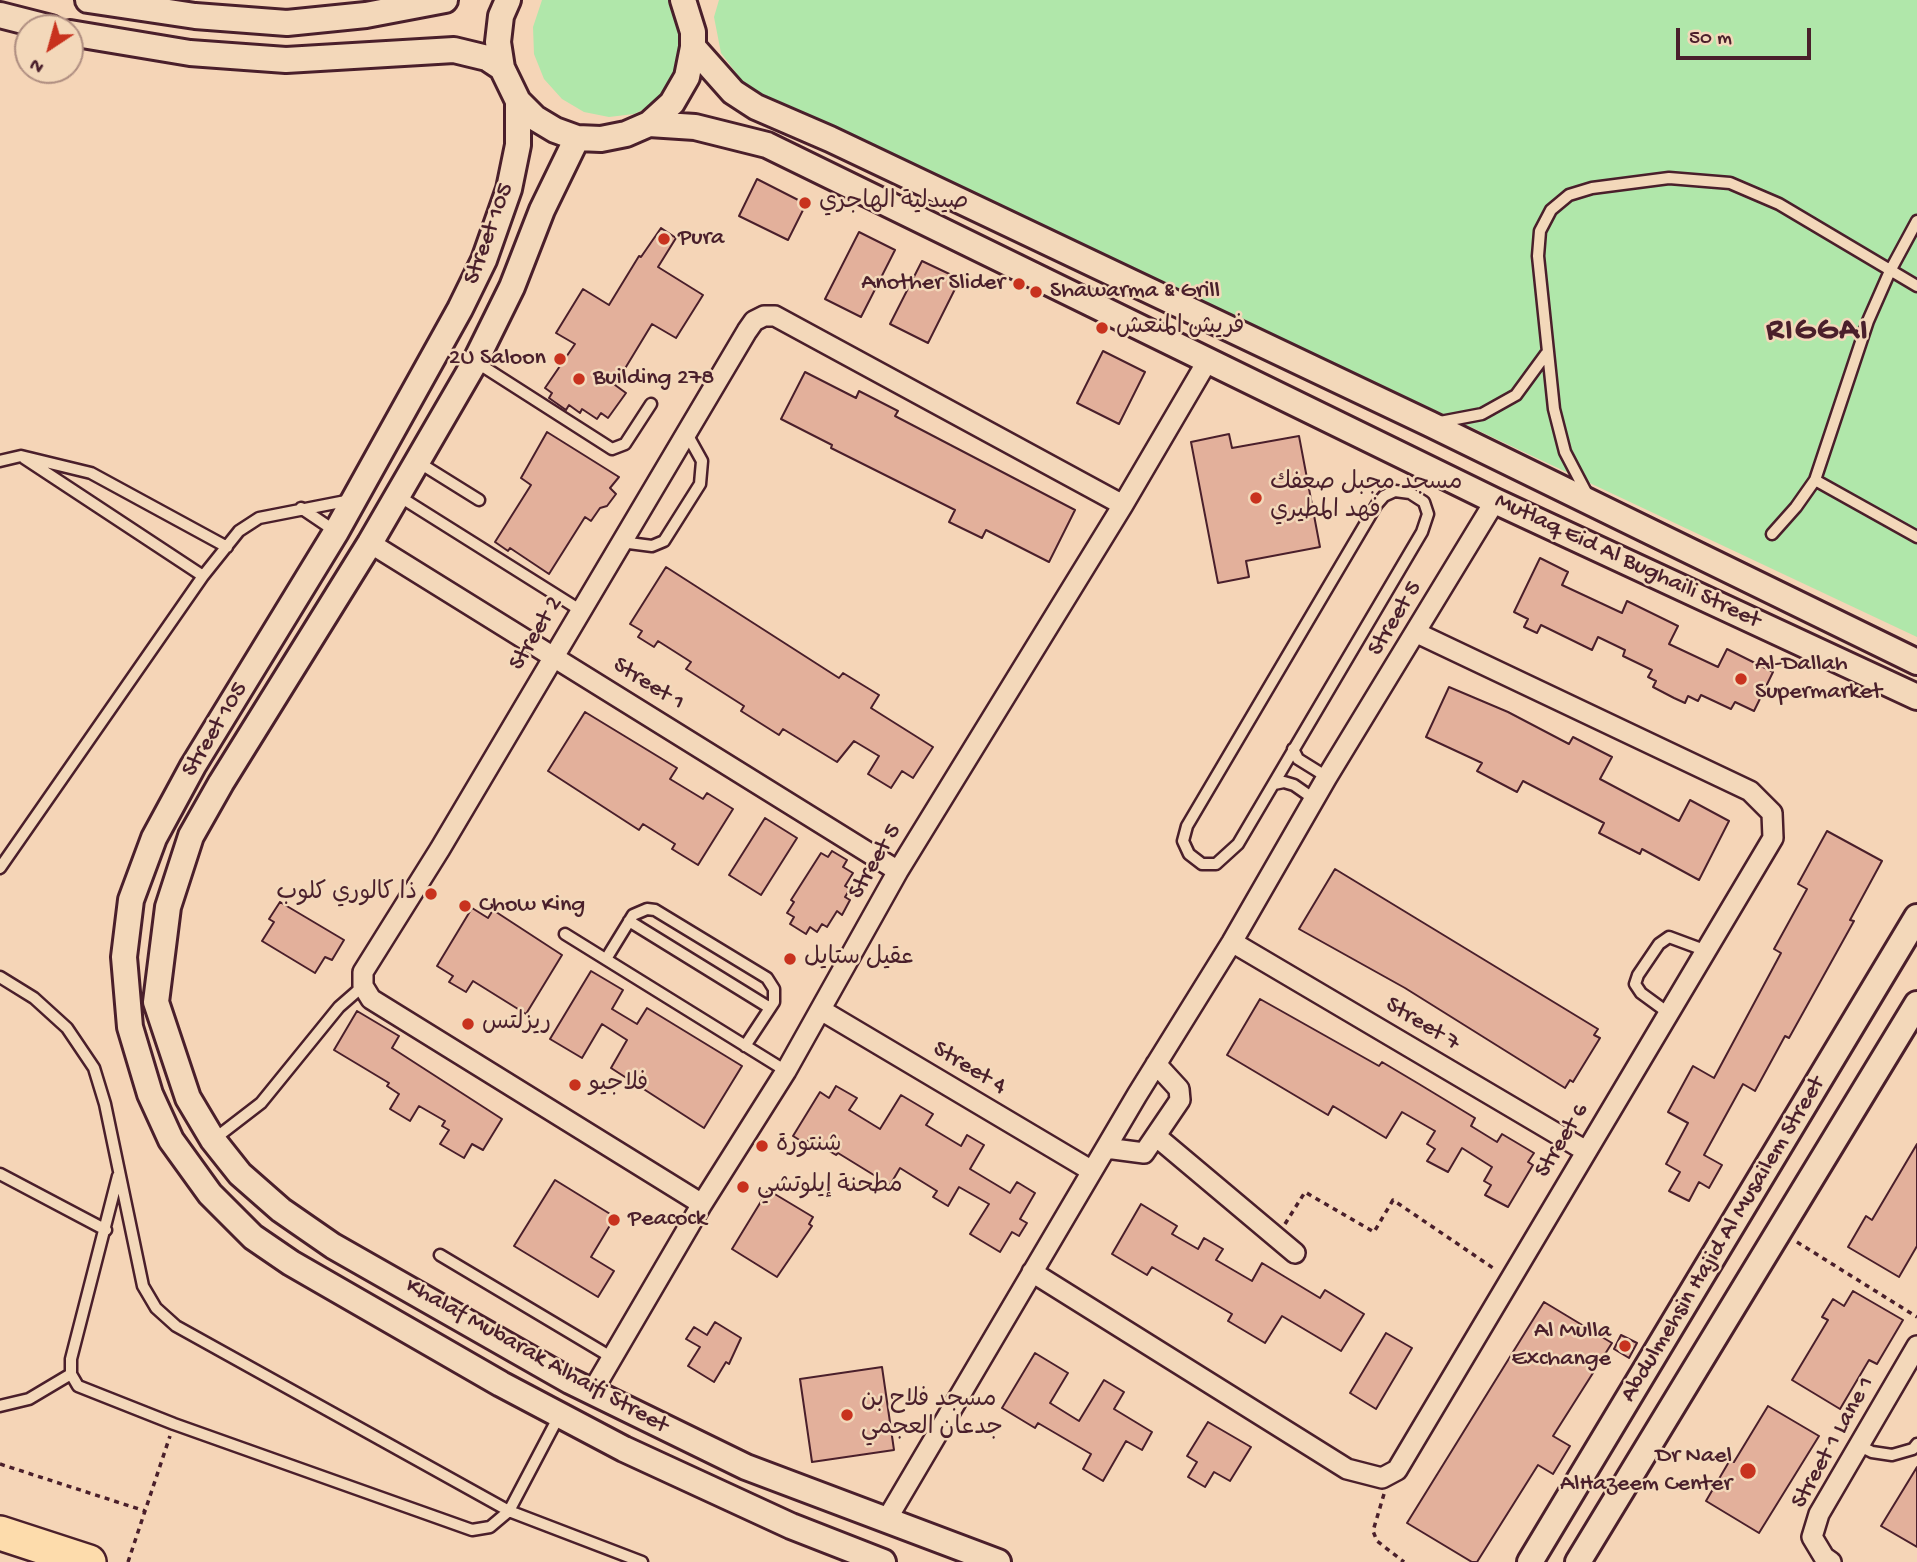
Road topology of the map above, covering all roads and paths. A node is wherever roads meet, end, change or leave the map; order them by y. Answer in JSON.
{"nodes":[{"id":1,"x":88,"y":0,"type":"edge"},
{"id":2,"x":446,"y":0,"type":"edge"},
{"id":3,"x":508,"y":0,"type":"edge"},
{"id":4,"x":687,"y":2,"type":"edge"},
{"id":5,"x":84,"y":35,"type":"edge"},
{"id":6,"x":694,"y":47,"type":"junction"},
{"id":7,"x":502,"y":68,"type":"junction"},
{"id":8,"x":518,"y":101,"type":"junction"},
{"id":9,"x":649,"y":124,"type":"junction"},
{"id":10,"x":578,"y":138,"type":"junction"},
{"id":11,"x":1917,"y":221,"type":"edge"},
{"id":12,"x":1890,"y":271,"type":"junction"},
{"id":13,"x":1917,"y":286,"type":"edge"},
{"id":14,"x":1546,"y":354,"type":"junction"},
{"id":15,"x":1208,"y":360,"type":"junction"},
{"id":16,"x":475,"y":362,"type":"junction"},
{"id":17,"x":651,"y":404,"type":"dead end"},
{"id":18,"x":1430,"y":424,"type":"junction"},
{"id":19,"x":686,"y":432,"type":"junction"},
{"id":20,"x":20,"y":456,"type":"junction"},
{"id":21,"x":0,"y":461,"type":"edge"},
{"id":22,"x":417,"y":461,"type":"junction"},
{"id":23,"x":1815,"y":480,"type":"junction"},
{"id":24,"x":397,"y":495,"type":"junction"},
{"id":25,"x":354,"y":499,"type":"junction"},
{"id":26,"x":479,"y":500,"type":"dead end"},
{"id":27,"x":1495,"y":501,"type":"junction"},
{"id":28,"x":1592,"y":503,"type":"junction"},
{"id":29,"x":1123,"y":505,"type":"junction"},
{"id":30,"x":301,"y":508,"type":"junction"},
{"id":31,"x":336,"y":532,"type":"junction"},
{"id":32,"x":1772,"y":534,"type":"dead end"},
{"id":33,"x":1917,"y":537,"type":"edge"},
{"id":34,"x":621,"y":542,"type":"junction"},
{"id":35,"x":370,"y":543,"type":"junction"},
{"id":36,"x":227,"y":547,"type":"junction"},
{"id":37,"x":203,"y":576,"type":"junction"},
{"id":38,"x":580,"y":610,"type":"junction"},
{"id":39,"x":1417,"y":633,"type":"junction"},
{"id":40,"x":554,"y":654,"type":"junction"},
{"id":41,"x":1917,"y":662,"type":"edge"},
{"id":42,"x":1917,"y":697,"type":"edge"},
{"id":43,"x":1293,"y":749,"type":"junction"},
{"id":44,"x":193,"y":766,"type":"junction"},
{"id":45,"x":1327,"y":777,"type":"junction"},
{"id":46,"x":220,"y":783,"type":"junction"},
{"id":47,"x":1274,"y":784,"type":"junction"},
{"id":48,"x":1314,"y":799,"type":"junction"},
{"id":49,"x":0,"y":868,"type":"edge"},
{"id":50,"x":898,"y":871,"type":"junction"},
{"id":51,"x":1917,"y":917,"type":"edge"},
{"id":52,"x":629,"y":921,"type":"junction"},
{"id":53,"x":565,"y":934,"type":"dead end"},
{"id":54,"x":1232,"y":942,"type":"junction"},
{"id":55,"x":1704,"y":950,"type":"junction"},
{"id":56,"x":606,"y":959,"type":"junction"},
{"id":57,"x":0,"y":977,"type":"edge"},
{"id":58,"x":363,"y":986,"type":"junction"},
{"id":59,"x":1917,"y":1004,"type":"edge"},
{"id":60,"x":770,"y":1008,"type":"junction"},
{"id":61,"x":821,"y":1010,"type":"junction"},
{"id":62,"x":1667,"y":1012,"type":"junction"},
{"id":63,"x":745,"y":1046,"type":"junction"},
{"id":64,"x":1156,"y":1064,"type":"junction"},
{"id":65,"x":786,"y":1071,"type":"junction"},
{"id":66,"x":1157,"y":1137,"type":"junction"},
{"id":67,"x":213,"y":1140,"type":"junction"},
{"id":68,"x":1106,"y":1148,"type":"junction"},
{"id":69,"x":1586,"y":1151,"type":"junction"},
{"id":70,"x":1092,"y":1171,"type":"junction"},
{"id":71,"x":119,"y":1172,"type":"junction"},
{"id":72,"x":0,"y":1174,"type":"edge"},
{"id":73,"x":702,"y":1204,"type":"junction"},
{"id":74,"x":106,"y":1230,"type":"junction"},
{"id":75,"x":1779,"y":1231,"type":"junction"},
{"id":76,"x":1277,"y":1238,"type":"junction"},
{"id":77,"x":1295,"y":1253,"type":"dead end"},
{"id":78,"x":440,"y":1255,"type":"dead end"},
{"id":79,"x":1032,"y":1272,"type":"junction"},
{"id":80,"x":387,"y":1275,"type":"junction"},
{"id":81,"x":1509,"y":1279,"type":"junction"},
{"id":82,"x":371,"y":1309,"type":"junction"},
{"id":83,"x":1917,"y":1317,"type":"edge"},
{"id":84,"x":1915,"y":1353,"type":"edge"},
{"id":85,"x":611,"y":1357,"type":"junction"},
{"id":86,"x":71,"y":1374,"type":"junction"},
{"id":87,"x":592,"y":1392,"type":"junction"},
{"id":88,"x":0,"y":1406,"type":"edge"},
{"id":89,"x":559,"y":1416,"type":"junction"},
{"id":90,"x":174,"y":1424,"type":"junction"},
{"id":91,"x":1917,"y":1444,"type":"edge"},
{"id":92,"x":1858,"y":1445,"type":"junction"},
{"id":93,"x":0,"y":1464,"type":"edge"},
{"id":94,"x":1382,"y":1478,"type":"junction"},
{"id":95,"x":145,"y":1511,"type":"junction"},
{"id":96,"x":509,"y":1511,"type":"junction"},
{"id":97,"x":887,"y":1519,"type":"junction"},
{"id":98,"x":0,"y":1533,"type":"edge"},
{"id":99,"x":89,"y":1562,"type":"edge"},
{"id":100,"x":128,"y":1562,"type":"edge"},
{"id":101,"x":642,"y":1562,"type":"edge"},
{"id":102,"x":883,"y":1562,"type":"edge"},
{"id":103,"x":998,"y":1562,"type":"edge"},
{"id":104,"x":1404,"y":1562,"type":"edge"},
{"id":105,"x":1530,"y":1562,"type":"edge"},
{"id":106,"x":1578,"y":1562,"type":"edge"},
{"id":107,"x":1831,"y":1562,"type":"edge"}],
"edges":[{"from":1,"to":2,"type":"street"},
{"from":3,"to":7,"type":"street"},
{"from":4,"to":6,"type":"street"},
{"from":5,"to":7,"type":"street"},
{"from":6,"to":9,"type":"street"},
{"from":6,"to":18,"type":"street","name":"Mutlaq Eid Al Bughaili Street"},
{"from":7,"to":8,"type":"street"},
{"from":8,"to":10,"type":"street"},
{"from":8,"to":25,"type":"street","name":"Street 105"},
{"from":9,"to":10,"type":"street"},
{"from":9,"to":15,"type":"street","name":"Mutlaq Eid Al Bughaili Street"},
{"from":10,"to":16,"type":"street","name":"Street 105"},
{"from":11,"to":12,"type":"lane"},
{"from":12,"to":13,"type":"lane"},
{"from":12,"to":14,"type":"lane"},
{"from":12,"to":23,"type":"lane"},
{"from":14,"to":18,"type":"lane"},
{"from":14,"to":28,"type":"lane"},
{"from":15,"to":27,"type":"street","name":"Mutlaq Eid Al Bughaili Street"},
{"from":15,"to":29,"type":"street","name":"Street 5"},
{"from":16,"to":17,"type":"lane"},
{"from":16,"to":22,"type":"street","name":"Street 105"},
{"from":18,"to":28,"type":"street","name":"Mutlaq Eid Al Bughaili Street"},
{"from":19,"to":29,"type":"street","name":"Street 2"},
{"from":19,"to":34,"type":"street","name":"Street 2"},
{"from":19,"to":34,"type":"lane"},
{"from":20,"to":21,"type":"lane"},
{"from":20,"to":36,"type":"lane"},
{"from":20,"to":37,"type":"lane"},
{"from":22,"to":24,"type":"street","name":"Street 105"},
{"from":22,"to":26,"type":"lane"},
{"from":23,"to":32,"type":"lane"},
{"from":23,"to":33,"type":"lane"},
{"from":24,"to":35,"type":"street","name":"Street 105"},
{"from":24,"to":38,"type":"lane"},
{"from":25,"to":30,"type":"lane"},
{"from":25,"to":31,"type":"street","name":"Street 105"},
{"from":27,"to":39,"type":"street","name":"Street 5"},
{"from":27,"to":42,"type":"street","name":"Mutlaq Eid Al Bughaili Street"},
{"from":28,"to":41,"type":"street","name":"Mutlaq Eid Al Bughaili Street"},
{"from":29,"to":50,"type":"street","name":"Street 5"},
{"from":30,"to":31,"type":"lane"},
{"from":30,"to":36,"type":"lane"},
{"from":31,"to":44,"type":"street","name":"Street 105"},
{"from":34,"to":38,"type":"street","name":"Street 2"},
{"from":35,"to":40,"type":"street","name":"Street 1"},
{"from":35,"to":46,"type":"street","name":"Street 105"},
{"from":36,"to":37,"type":"lane"},
{"from":37,"to":49,"type":"lane"},
{"from":38,"to":40,"type":"street","name":"Street 2"},
{"from":39,"to":45,"type":"street","name":"Street 5"},
{"from":39,"to":55,"type":"street","name":"Street 6"},
{"from":40,"to":50,"type":"street","name":"Street 1"},
{"from":40,"to":58,"type":"street","name":"Street 2"},
{"from":43,"to":45,"type":"lane"},
{"from":43,"to":47,"type":"lane"},
{"from":43,"to":47,"type":"lane"},
{"from":44,"to":46,"type":"street"},
{"from":44,"to":82,"type":"street","name":"Street 105"},
{"from":45,"to":48,"type":"street","name":"Street 5"},
{"from":46,"to":67,"type":"street","name":"Street 105"},
{"from":47,"to":48,"type":"lane"},
{"from":48,"to":54,"type":"street","name":"Street 5"},
{"from":50,"to":61,"type":"street","name":"Street 5"},
{"from":51,"to":105,"type":"street","name":"Abdulmehsin Hajid Al Musailem Street"},
{"from":52,"to":56,"type":"lane"},
{"from":52,"to":60,"type":"lane"},
{"from":52,"to":60,"type":"lane"},
{"from":53,"to":56,"type":"lane"},
{"from":54,"to":64,"type":"street","name":"Street 5"},
{"from":54,"to":69,"type":"street","name":"Street 7"},
{"from":55,"to":62,"type":"street","name":"Street 6"},
{"from":55,"to":62,"type":"lane"},
{"from":56,"to":63,"type":"lane"},
{"from":57,"to":71,"type":"lane"},
{"from":58,"to":67,"type":"lane"},
{"from":58,"to":73,"type":"street"},
{"from":59,"to":75,"type":"street","name":"Abdulmehsin Hajid Al Musailem Street"},
{"from":60,"to":63,"type":"lane"},
{"from":61,"to":65,"type":"street","name":"Street 5"},
{"from":61,"to":70,"type":"street","name":"Street 4"},
{"from":62,"to":69,"type":"street","name":"Street 6"},
{"from":63,"to":65,"type":"lane"},
{"from":64,"to":66,"type":"street"},
{"from":64,"to":68,"type":"street","name":"Street 5"},
{"from":65,"to":73,"type":"street","name":"Street 5"},
{"from":66,"to":68,"type":"street"},
{"from":66,"to":76,"type":"street"},
{"from":67,"to":80,"type":"street","name":"Street 105"},
{"from":68,"to":70,"type":"street","name":"Street 5"},
{"from":69,"to":81,"type":"street","name":"Street 6"},
{"from":70,"to":79,"type":"street","name":"Street 5"},
{"from":71,"to":74,"type":"lane"},
{"from":71,"to":96,"type":"lane"},
{"from":72,"to":74,"type":"lane"},
{"from":73,"to":85,"type":"street","name":"Street 5"},
{"from":74,"to":86,"type":"lane"},
{"from":75,"to":83,"type":"path"},
{"from":75,"to":106,"type":"street","name":"Abdulmehsin Hajid Al Musailem Street"},
{"from":76,"to":77,"type":"street"},
{"from":76,"to":81,"type":"path"},
{"from":78,"to":85,"type":"lane"},
{"from":79,"to":94,"type":"street"},
{"from":79,"to":97,"type":"street","name":"Street 5"},
{"from":80,"to":82,"type":"street"},
{"from":80,"to":87,"type":"street","name":"Khalaf Mubarak Alhaifi Street"},
{"from":81,"to":94,"type":"street","name":"Street 6"},
{"from":82,"to":89,"type":"street","name":"Khalaf Mubarak Alhaifi Street"},
{"from":84,"to":92,"type":"street","name":"Street 1 Lane 1"},
{"from":85,"to":87,"type":"street","name":"Street 5"},
{"from":86,"to":88,"type":"lane"},
{"from":86,"to":90,"type":"lane"},
{"from":87,"to":97,"type":"street","name":"Khalaf Mubarak Alhaifi Street"},
{"from":89,"to":96,"type":"lane"},
{"from":89,"to":102,"type":"street","name":"Khalaf Mubarak Alhaifi Street"},
{"from":90,"to":95,"type":"path"},
{"from":90,"to":96,"type":"lane"},
{"from":91,"to":92,"type":"lane"},
{"from":92,"to":107,"type":"street","name":"Street 1 Lane 1"},
{"from":93,"to":95,"type":"path"},
{"from":94,"to":104,"type":"path"},
{"from":95,"to":100,"type":"path"},
{"from":96,"to":101,"type":"lane"},
{"from":97,"to":103,"type":"street","name":"Khalaf Mubarak Alhaifi Street"},
{"from":98,"to":99,"type":"highway"}]}
